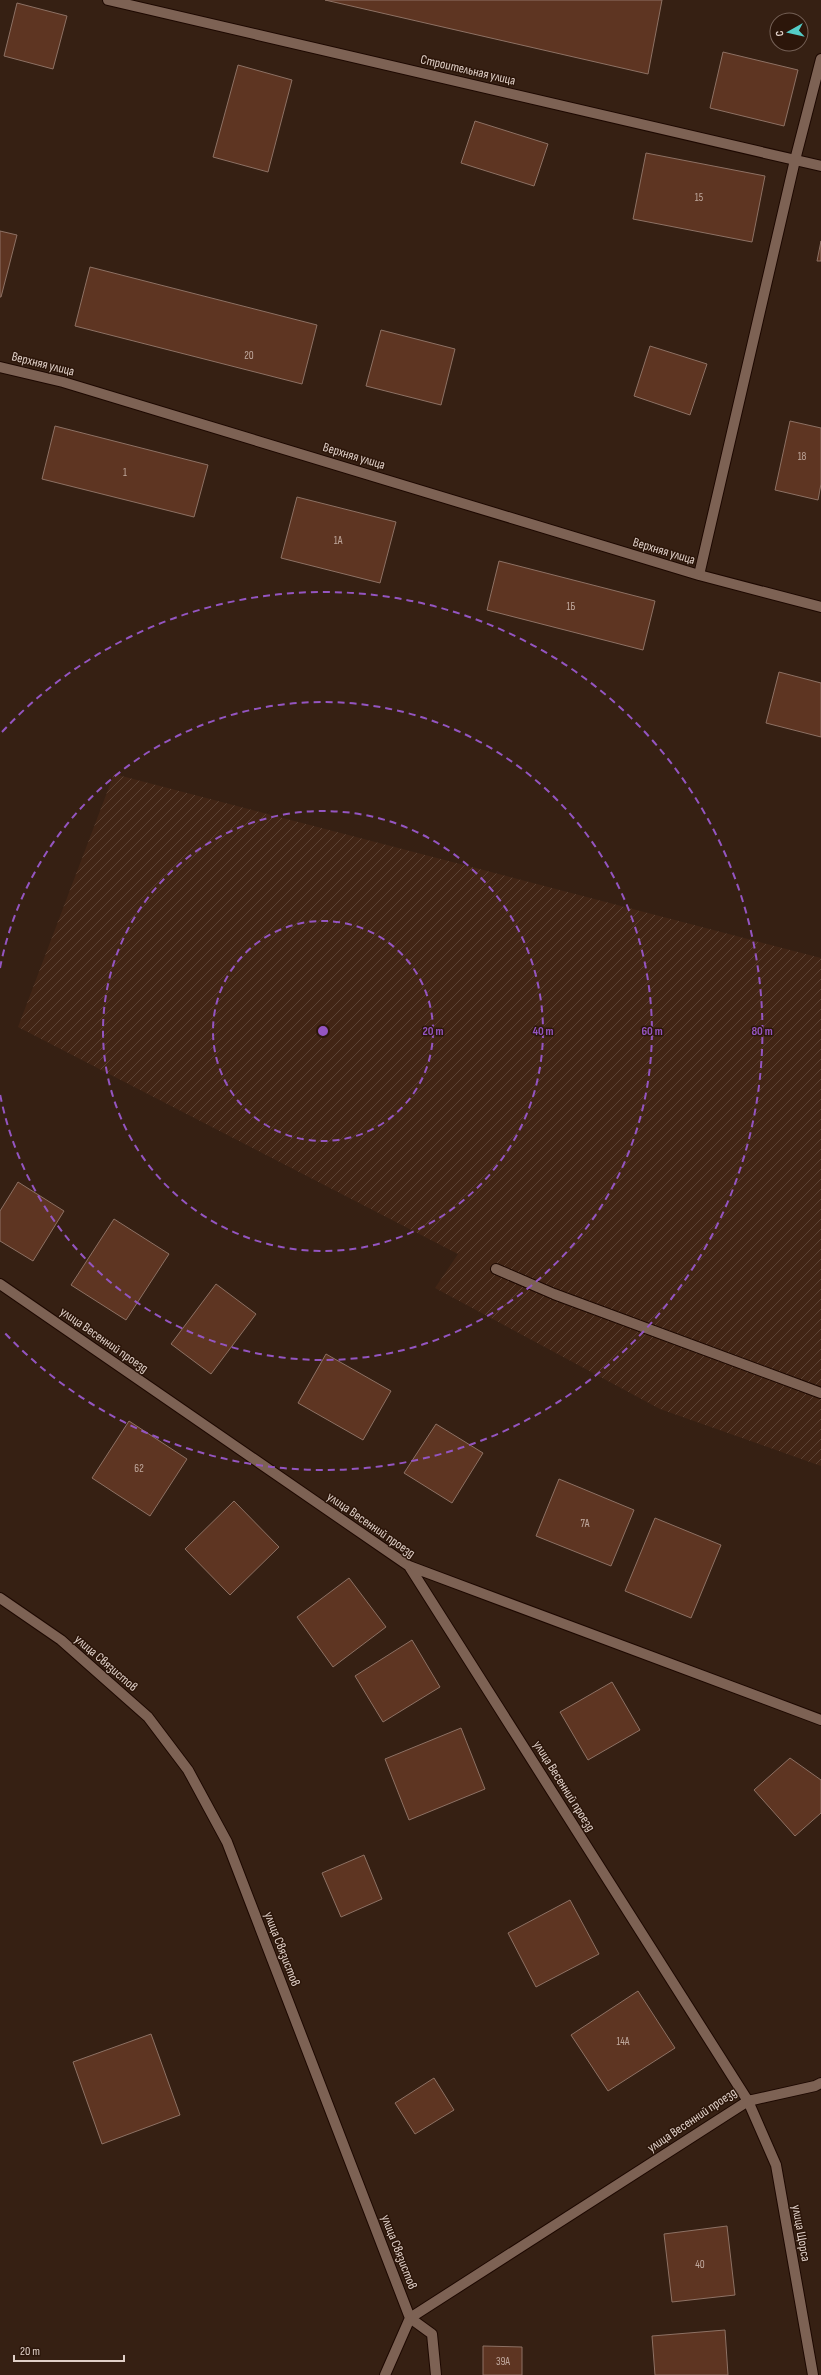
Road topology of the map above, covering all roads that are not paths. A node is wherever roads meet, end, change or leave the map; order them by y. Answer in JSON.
{"nodes":[{"id":1,"x":108,"y":0,"type":"edge"},
{"id":2,"x":821,"y":59,"type":"edge"},
{"id":3,"x":795,"y":160,"type":"junction"},
{"id":4,"x":821,"y":166,"type":"edge"},
{"id":5,"x":0,"y":367,"type":"edge"},
{"id":6,"x":699,"y":575,"type":"junction"},
{"id":7,"x":821,"y":607,"type":"edge"},
{"id":8,"x":496,"y":1269,"type":"dead end"},
{"id":9,"x":0,"y":1284,"type":"edge"},
{"id":10,"x":821,"y":1393,"type":"edge"},
{"id":11,"x":409,"y":1566,"type":"junction"},
{"id":12,"x":0,"y":1598,"type":"edge"},
{"id":13,"x":821,"y":1720,"type":"edge"},
{"id":14,"x":821,"y":2083,"type":"edge"},
{"id":15,"x":748,"y":2101,"type":"junction"},
{"id":16,"x":410,"y":2318,"type":"junction"},
{"id":17,"x":385,"y":2375,"type":"edge"},
{"id":18,"x":436,"y":2375,"type":"edge"},
{"id":19,"x":813,"y":2375,"type":"edge"}],
"edges":[{"from":1,"to":3,"type":"street","name":"Строительная улица"},
{"from":2,"to":3,"type":"street"},
{"from":3,"to":4,"type":"street","name":"Строительная улица"},
{"from":3,"to":6,"type":"street"},
{"from":5,"to":6,"type":"street","name":"Верхняя улица"},
{"from":6,"to":7,"type":"street","name":"Верхняя улица"},
{"from":8,"to":10,"type":"street"},
{"from":9,"to":11,"type":"street","name":"улица Весенний проезд"},
{"from":11,"to":13,"type":"street"},
{"from":11,"to":15,"type":"street","name":"улица Весенний проезд"},
{"from":12,"to":16,"type":"street","name":"улица Связистов"},
{"from":14,"to":15,"type":"street"},
{"from":15,"to":16,"type":"street","name":"улица Весенний проезд"},
{"from":15,"to":19,"type":"street","name":"улица Щорса"},
{"from":16,"to":17,"type":"street"},
{"from":16,"to":18,"type":"street"}]}
